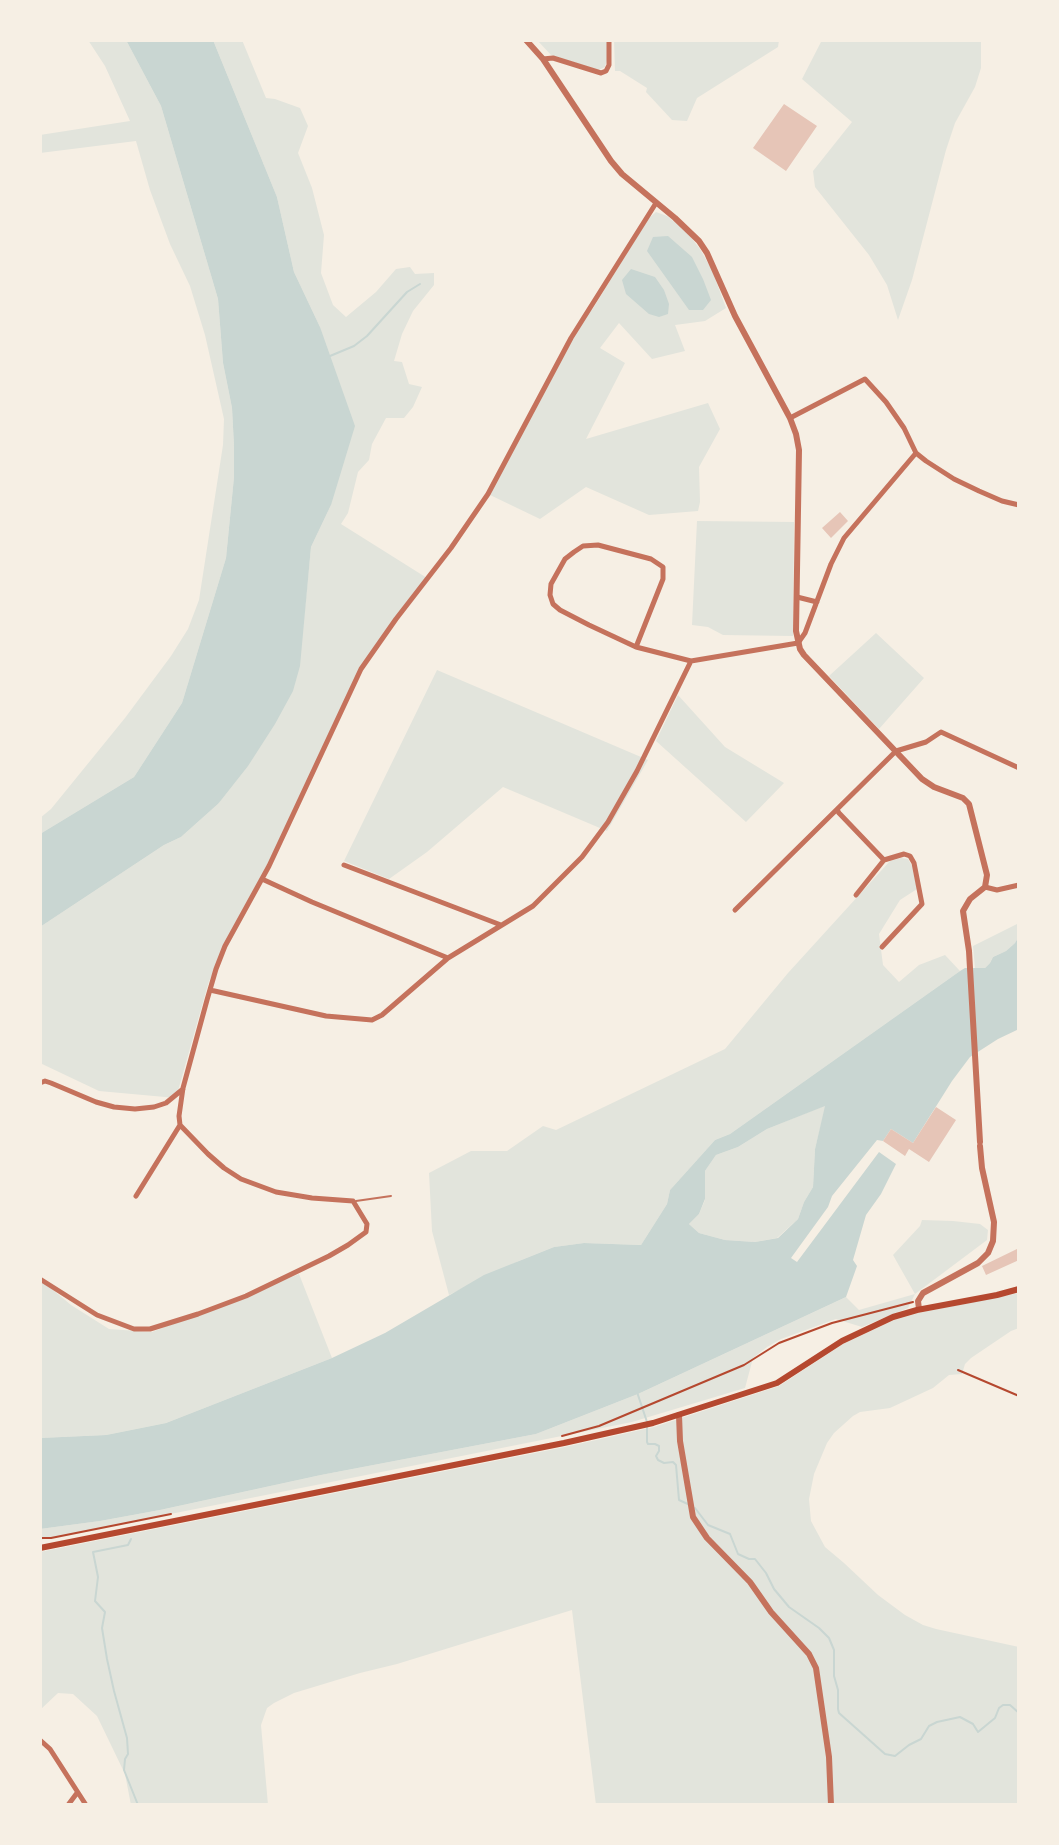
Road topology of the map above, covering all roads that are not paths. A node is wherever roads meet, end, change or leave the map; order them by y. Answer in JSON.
{"nodes":[{"id":1,"x":526,"y":40,"type":"edge"},
{"id":2,"x":609,"y":40,"type":"edge"},
{"id":3,"x":543,"y":59,"type":"junction"},
{"id":4,"x":656,"y":203,"type":"junction"},
{"id":5,"x":790,"y":418,"type":"junction"},
{"id":6,"x":916,"y":453,"type":"junction"},
{"id":7,"x":1019,"y":505,"type":"edge"},
{"id":8,"x":797,"y":597,"type":"junction"},
{"id":9,"x":817,"y":602,"type":"junction"},
{"id":10,"x":798,"y":643,"type":"junction"},
{"id":11,"x":636,"y":647,"type":"junction"},
{"id":12,"x":691,"y":661,"type":"junction"},
{"id":13,"x":896,"y":751,"type":"junction"},
{"id":14,"x":1019,"y":768,"type":"edge"},
{"id":15,"x":837,"y":809,"type":"junction"},
{"id":16,"x":884,"y":860,"type":"junction"},
{"id":17,"x":344,"y":865,"type":"dead end"},
{"id":18,"x":262,"y":879,"type":"junction"},
{"id":19,"x":1019,"y":885,"type":"edge"},
{"id":20,"x":985,"y":887,"type":"junction"},
{"id":21,"x":856,"y":895,"type":"dead end"},
{"id":22,"x":735,"y":910,"type":"dead end"},
{"id":23,"x":501,"y":925,"type":"junction"},
{"id":24,"x":882,"y":947,"type":"dead end"},
{"id":25,"x":448,"y":958,"type":"junction"},
{"id":26,"x":210,"y":990,"type":"junction"},
{"id":27,"x":40,"y":1083,"type":"edge"},
{"id":28,"x":183,"y":1088,"type":"junction"},
{"id":29,"x":180,"y":1125,"type":"junction"},
{"id":30,"x":136,"y":1196,"type":"dead end"},
{"id":31,"x":391,"y":1196,"type":"dead end"},
{"id":32,"x":353,"y":1201,"type":"junction"},
{"id":33,"x":40,"y":1279,"type":"edge"},
{"id":34,"x":1019,"y":1289,"type":"edge"},
{"id":35,"x":919,"y":1309,"type":"junction"},
{"id":36,"x":679,"y":1415,"type":"junction"},
{"id":37,"x":40,"y":1548,"type":"edge"},
{"id":38,"x":40,"y":1740,"type":"edge"},
{"id":39,"x":77,"y":1793,"type":"junction"},
{"id":40,"x":68,"y":1805,"type":"edge"},
{"id":41,"x":86,"y":1805,"type":"edge"},
{"id":42,"x":831,"y":1805,"type":"edge"}],
"edges":[{"from":1,"to":3,"type":"street"},
{"from":2,"to":3,"type":"street"},
{"from":3,"to":4,"type":"street"},
{"from":4,"to":5,"type":"street"},
{"from":4,"to":18,"type":"street"},
{"from":5,"to":6,"type":"street"},
{"from":5,"to":8,"type":"street"},
{"from":6,"to":7,"type":"street"},
{"from":6,"to":9,"type":"street"},
{"from":8,"to":9,"type":"street"},
{"from":8,"to":10,"type":"street"},
{"from":9,"to":10,"type":"street"},
{"from":10,"to":12,"type":"street"},
{"from":10,"to":13,"type":"street"},
{"from":11,"to":11,"type":"street"},
{"from":11,"to":12,"type":"street"},
{"from":12,"to":23,"type":"street"},
{"from":13,"to":14,"type":"street"},
{"from":13,"to":15,"type":"street"},
{"from":13,"to":20,"type":"street"},
{"from":15,"to":16,"type":"street"},
{"from":15,"to":22,"type":"street"},
{"from":16,"to":21,"type":"street"},
{"from":16,"to":24,"type":"street"},
{"from":17,"to":23,"type":"street"},
{"from":18,"to":25,"type":"street"},
{"from":18,"to":26,"type":"street"},
{"from":19,"to":20,"type":"street"},
{"from":20,"to":35,"type":"street"},
{"from":23,"to":25,"type":"street"},
{"from":25,"to":26,"type":"street"},
{"from":26,"to":28,"type":"street"},
{"from":27,"to":28,"type":"street"},
{"from":28,"to":29,"type":"street"},
{"from":29,"to":30,"type":"street"},
{"from":29,"to":32,"type":"street"},
{"from":31,"to":32,"type":"lane"},
{"from":32,"to":33,"type":"street"},
{"from":34,"to":35,"type":"main road"},
{"from":35,"to":36,"type":"main road"},
{"from":36,"to":37,"type":"main road"},
{"from":36,"to":42,"type":"street"},
{"from":38,"to":39,"type":"street"},
{"from":39,"to":40,"type":"street"},
{"from":39,"to":41,"type":"street"}]}
